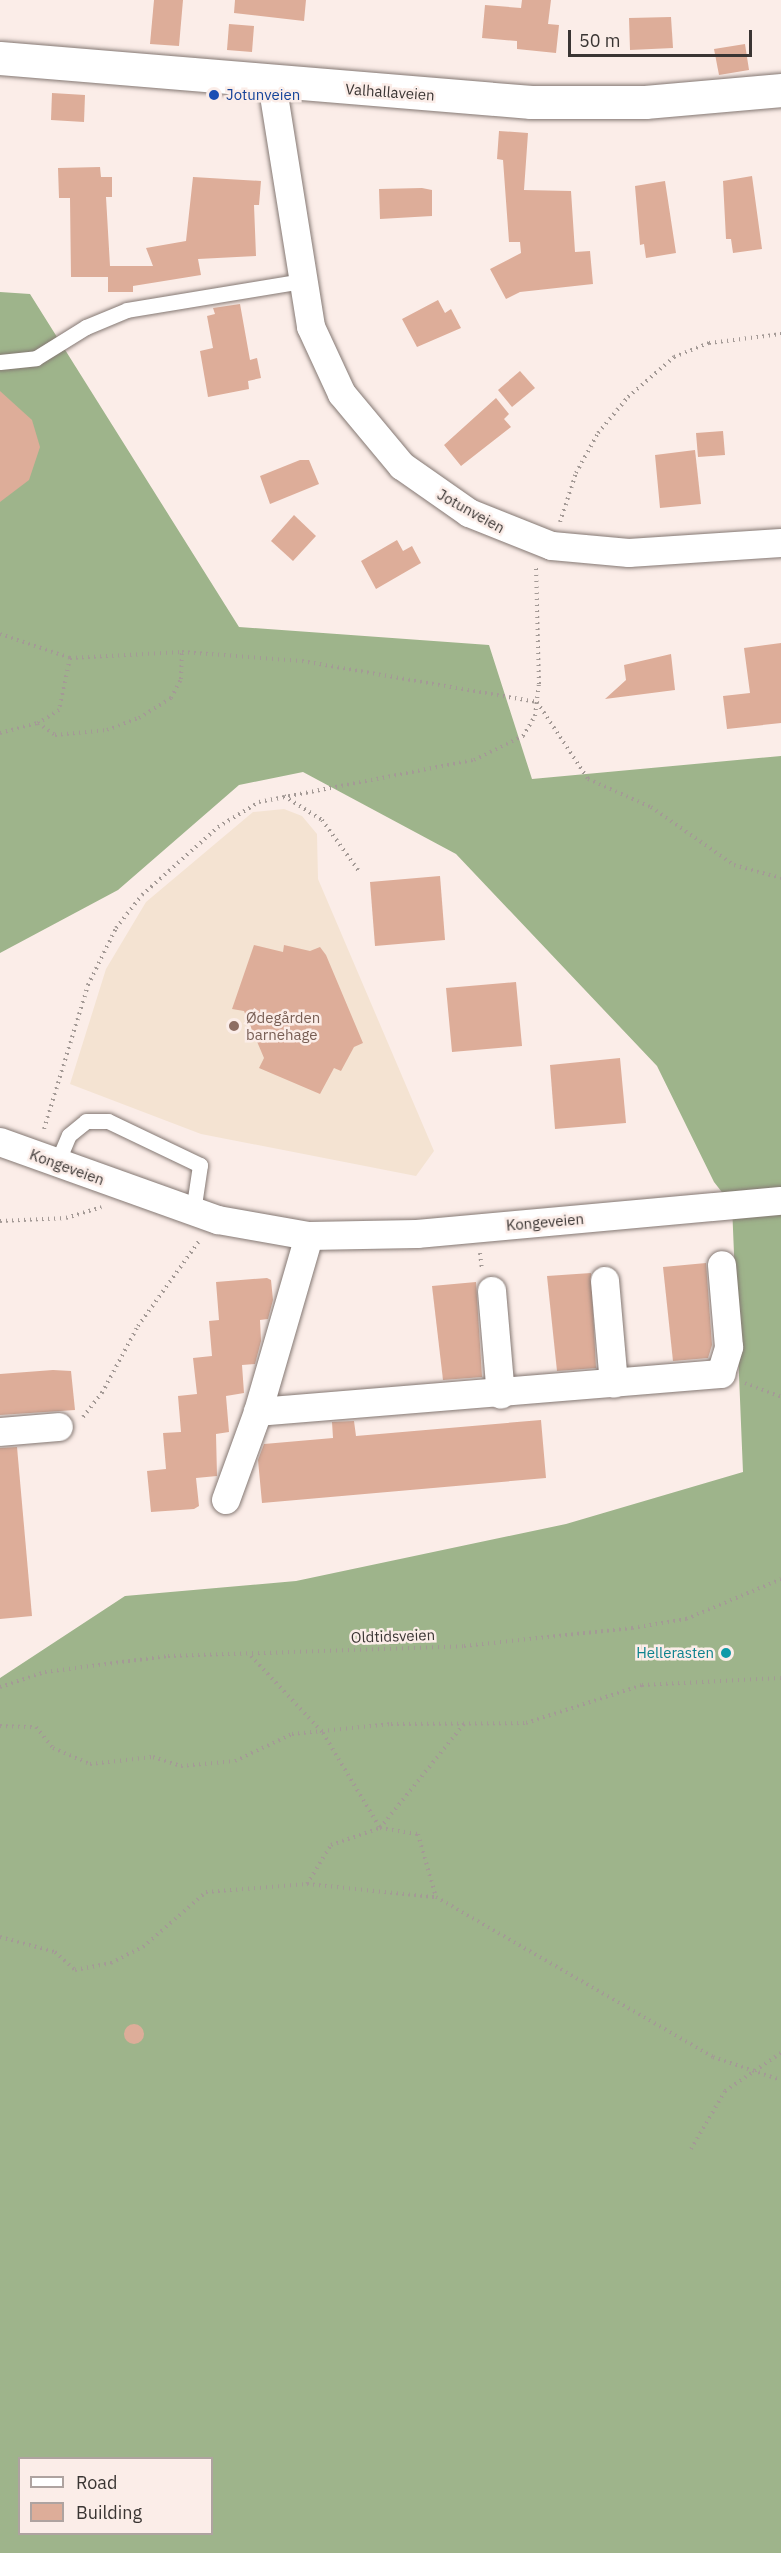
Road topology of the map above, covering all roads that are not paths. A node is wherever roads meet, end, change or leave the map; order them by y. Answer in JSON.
{"nodes":[{"id":1,"x":0,"y":58,"type":"edge"},
{"id":2,"x":272,"y":83,"type":"junction"},
{"id":3,"x":781,"y":90,"type":"edge"},
{"id":4,"x":302,"y":280,"type":"junction"},
{"id":5,"x":0,"y":362,"type":"edge"},
{"id":6,"x":781,"y":543,"type":"edge"},
{"id":7,"x":0,"y":1142,"type":"edge"},
{"id":8,"x":45,"y":1159,"type":"junction"},
{"id":9,"x":781,"y":1201,"type":"edge"},
{"id":10,"x":206,"y":1216,"type":"junction"},
{"id":11,"x":309,"y":1236,"type":"junction"},
{"id":12,"x":722,"y":1265,"type":"dead end"},
{"id":13,"x":605,"y":1281,"type":"dead end"},
{"id":14,"x":492,"y":1291,"type":"road end"},
{"id":15,"x":614,"y":1384,"type":"junction"},
{"id":16,"x":501,"y":1395,"type":"junction"},
{"id":17,"x":258,"y":1412,"type":"junction"},
{"id":18,"x":59,"y":1427,"type":"road end"},
{"id":19,"x":0,"y":1432,"type":"edge"},
{"id":20,"x":226,"y":1500,"type":"dead end"}],
"edges":[{"from":1,"to":2,"type":"street","name":"Valhallaveien"},
{"from":2,"to":3,"type":"street","name":"Valhallaveien"},
{"from":2,"to":4,"type":"street","name":"Jotunveien"},
{"from":4,"to":5,"type":"lane"},
{"from":4,"to":6,"type":"street","name":"Jotunveien"},
{"from":7,"to":8,"type":"street","name":"Kongeveien"},
{"from":8,"to":10,"type":"street","name":"Kongeveien"},
{"from":8,"to":10,"type":"lane"},
{"from":9,"to":11,"type":"street","name":"Kongeveien"},
{"from":10,"to":11,"type":"street","name":"Kongeveien"},
{"from":11,"to":17,"type":"street"},
{"from":12,"to":15,"type":"street"},
{"from":13,"to":15,"type":"street"},
{"from":14,"to":16,"type":"street"},
{"from":15,"to":16,"type":"street"},
{"from":16,"to":17,"type":"street"},
{"from":17,"to":20,"type":"street"},
{"from":18,"to":19,"type":"street"}]}
